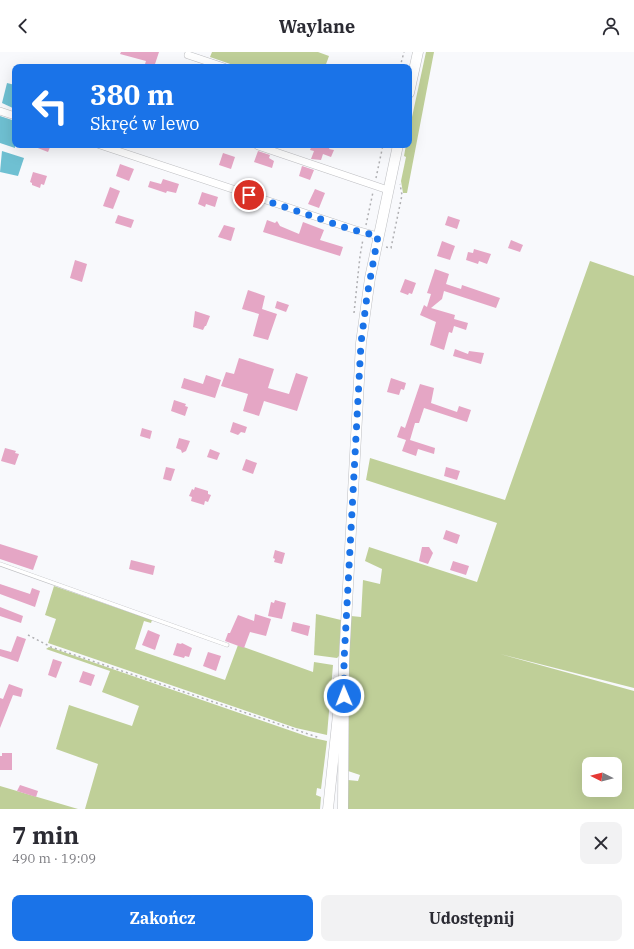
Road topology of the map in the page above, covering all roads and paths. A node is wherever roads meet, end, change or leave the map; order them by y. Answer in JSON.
{"nodes":[{"id":1,"x":404,"y":52,"type":"edge"},
{"id":2,"x":418,"y":52,"type":"edge"},
{"id":3,"x":188,"y":55,"type":"dead end"},
{"id":4,"x":215,"y":64,"type":"edge"},
{"id":5,"x":401,"y":64,"type":"edge"},
{"id":6,"x":412,"y":79,"type":"edge"},
{"id":7,"x":0,"y":111,"type":"edge"},
{"id":8,"x":12,"y":115,"type":"edge"},
{"id":9,"x":109,"y":148,"type":"edge"},
{"id":10,"x":264,"y":148,"type":"edge"},
{"id":11,"x":397,"y":148,"type":"edge"},
{"id":12,"x":388,"y":190,"type":"junction"},
{"id":13,"x":378,"y":236,"type":"junction"},
{"id":14,"x":0,"y":564,"type":"edge"},
{"id":15,"x":28,"y":635,"type":"dead end"},
{"id":16,"x":227,"y":645,"type":"dead end"},
{"id":17,"x":344,"y":665,"type":"junction"},
{"id":18,"x":320,"y":738,"type":"dead end"},
{"id":19,"x":328,"y":809,"type":"edge"},
{"id":20,"x":343,"y":809,"type":"edge"}],
"edges":[{"from":1,"to":5,"type":"path"},
{"from":2,"to":6,"type":"main road"},
{"from":3,"to":4,"type":"street"},
{"from":7,"to":8,"type":"street"},
{"from":9,"to":13,"type":"street"},
{"from":10,"to":12,"type":"street"},
{"from":11,"to":12,"type":"main road"},
{"from":12,"to":13,"type":"main road"},
{"from":13,"to":17,"type":"main road"},
{"from":14,"to":16,"type":"lane"},
{"from":15,"to":18,"type":"path"},
{"from":17,"to":19,"type":"main road"},
{"from":17,"to":20,"type":"main road"}]}
